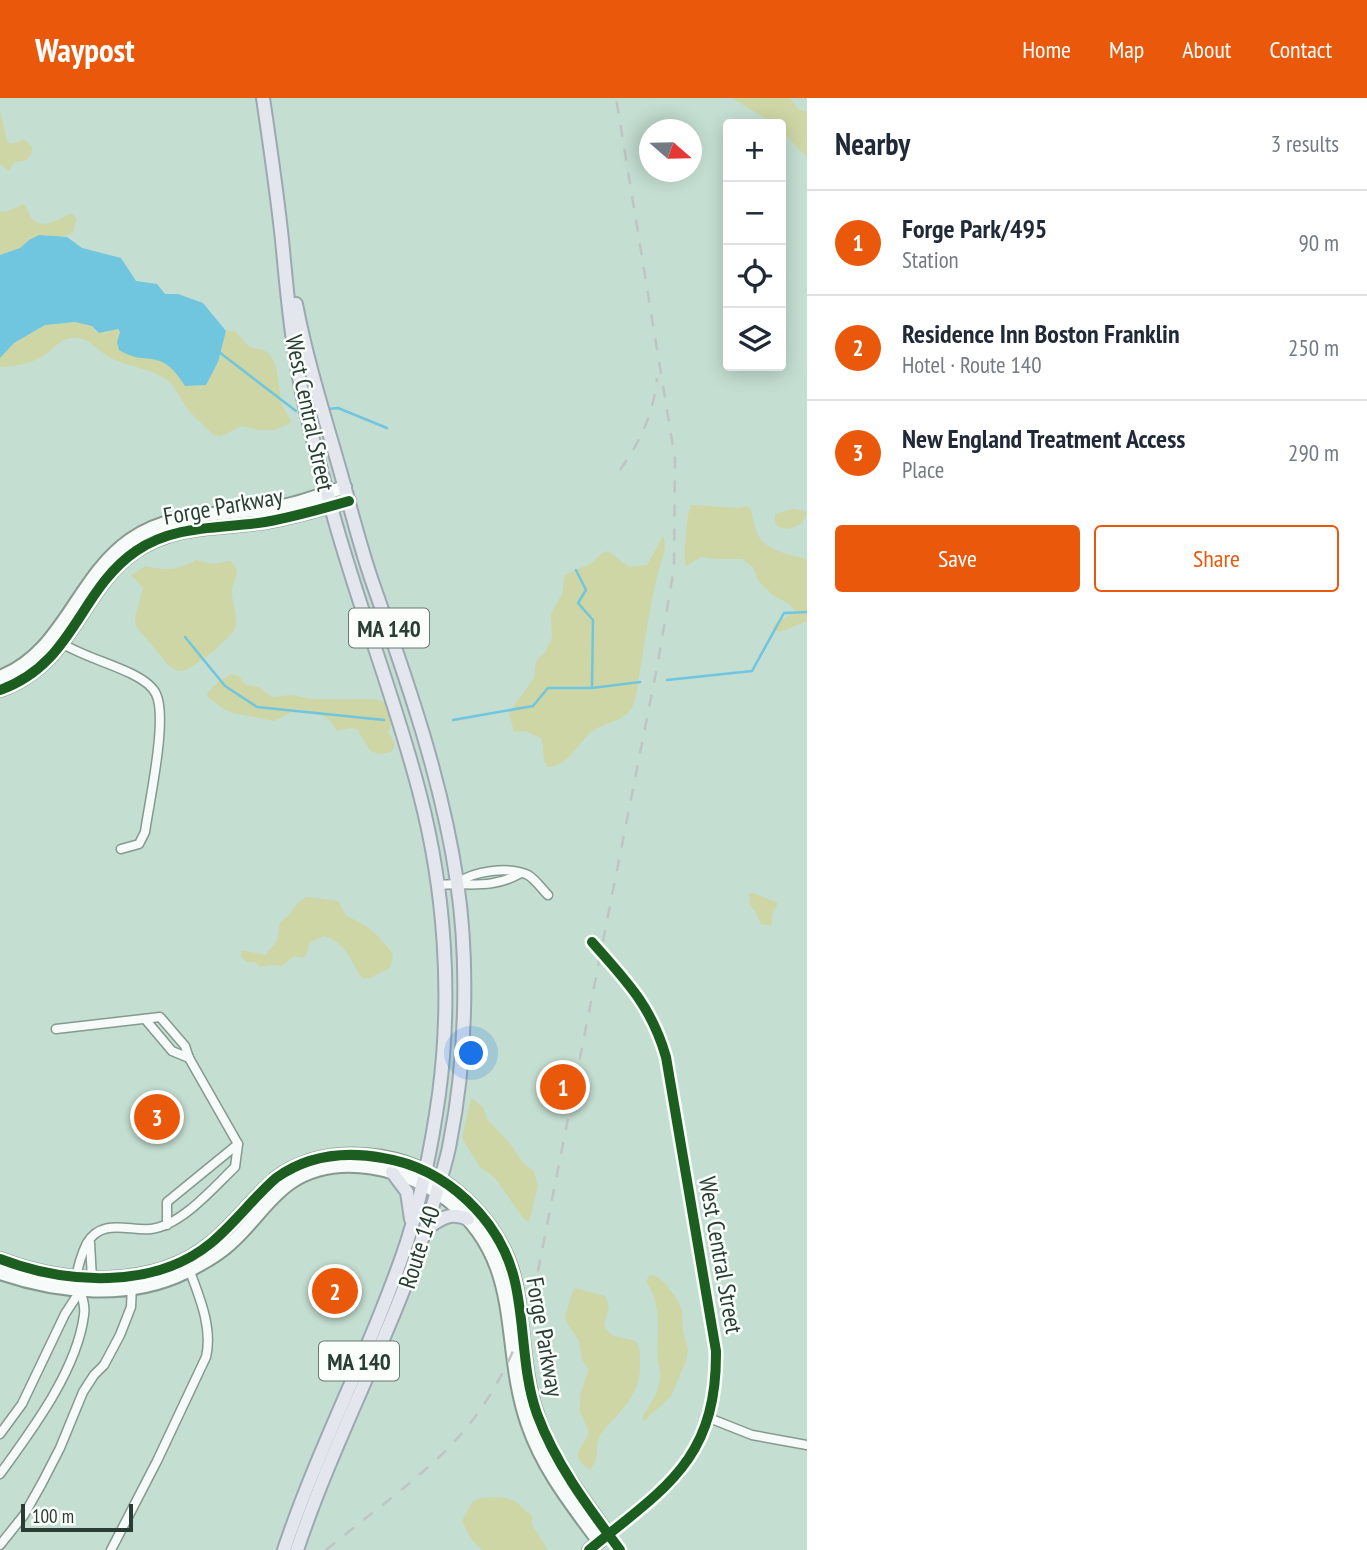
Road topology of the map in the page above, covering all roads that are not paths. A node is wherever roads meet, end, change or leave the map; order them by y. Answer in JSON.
{"nodes":[{"id":1,"x":263,"y":98,"type":"edge"},
{"id":2,"x":282,"y":242,"type":"junction"},
{"id":3,"x":345,"y":487,"type":"junction"},
{"id":4,"x":327,"y":493,"type":"junction"},
{"id":5,"x":349,"y":501,"type":"junction"},
{"id":6,"x":331,"y":506,"type":"junction"},
{"id":7,"x":58,"y":640,"type":"junction"},
{"id":8,"x":0,"y":677,"type":"edge"},
{"id":9,"x":0,"y":690,"type":"edge"},
{"id":10,"x":121,"y":849,"type":"dead end"},
{"id":11,"x":457,"y":883,"type":"junction"},
{"id":12,"x":438,"y":885,"type":"junction"},
{"id":13,"x":548,"y":895,"type":"dead end"},
{"id":14,"x":145,"y":1019,"type":"junction"},
{"id":15,"x":56,"y":1029,"type":"dead end"},
{"id":16,"x":666,"y":1057,"type":"dead end"},
{"id":17,"x":189,"y":1058,"type":"junction"},
{"id":18,"x":238,"y":1144,"type":"junction"},
{"id":19,"x":392,"y":1172,"type":"junction"},
{"id":20,"x":425,"y":1177,"type":"junction"},
{"id":21,"x":438,"y":1185,"type":"junction"},
{"id":22,"x":468,"y":1219,"type":"junction"},
{"id":23,"x":167,"y":1225,"type":"junction"},
{"id":24,"x":412,"y":1225,"type":"junction"},
{"id":25,"x":426,"y":1230,"type":"junction"},
{"id":26,"x":90,"y":1240,"type":"junction"},
{"id":27,"x":0,"y":1259,"type":"edge"},
{"id":28,"x":187,"y":1265,"type":"junction"},
{"id":29,"x":0,"y":1273,"type":"edge"},
{"id":30,"x":76,"y":1276,"type":"junction"},
{"id":31,"x":93,"y":1277,"type":"junction"},
{"id":32,"x":132,"y":1281,"type":"junction"},
{"id":33,"x":80,"y":1289,"type":"junction"},
{"id":34,"x":709,"y":1418,"type":"junction"},
{"id":35,"x":0,"y":1434,"type":"edge"},
{"id":36,"x":807,"y":1446,"type":"edge"},
{"id":37,"x":0,"y":1474,"type":"edge"},
{"id":38,"x":600,"y":1544,"type":"edge"},
{"id":39,"x":0,"y":1545,"type":"edge"},
{"id":40,"x":111,"y":1550,"type":"edge"},
{"id":41,"x":284,"y":1550,"type":"edge"},
{"id":42,"x":297,"y":1550,"type":"edge"},
{"id":43,"x":620,"y":1550,"type":"edge"}],
"edges":[{"from":1,"to":2,"type":"main road","name":"West Central Street","number":"MA 140"},
{"from":2,"to":3,"type":"main road","name":"West Central Street","number":"MA 140"},
{"from":2,"to":4,"type":"main road","name":"West Central Street","number":"MA 140"},
{"from":3,"to":4,"type":"street","name":"Forge Parkway"},
{"from":3,"to":5,"type":"main road","name":"West Central Street","number":"MA 140"},
{"from":4,"to":6,"type":"main road","name":"West Central Street","number":"MA 140"},
{"from":4,"to":7,"type":"street","name":"Forge Parkway"},
{"from":5,"to":6,"type":"street","name":"Forge Parkway"},
{"from":5,"to":11,"type":"main road","name":"West Central Street","number":"MA 140"},
{"from":6,"to":7,"type":"street","name":"Forge Parkway"},
{"from":6,"to":12,"type":"main road","name":"West Central Street","number":"MA 140"},
{"from":7,"to":8,"type":"street","name":"Forge Parkway"},
{"from":7,"to":9,"type":"street","name":"Forge Parkway"},
{"from":7,"to":10,"type":"street"},
{"from":11,"to":12,"type":"street"},
{"from":11,"to":13,"type":"street"},
{"from":11,"to":21,"type":"main road","name":"Route 140","number":"MA 140"},
{"from":12,"to":20,"type":"main road","name":"Route 140","number":"MA 140"},
{"from":14,"to":15,"type":"street"},
{"from":14,"to":17,"type":"street"},
{"from":14,"to":17,"type":"street"},
{"from":16,"to":34,"type":"street","name":"West Central Street"},
{"from":17,"to":18,"type":"street"},
{"from":18,"to":23,"type":"street"},
{"from":18,"to":23,"type":"street"},
{"from":19,"to":20,"type":"street","name":"Forge Parkway"},
{"from":19,"to":24,"type":"main road"},
{"from":19,"to":28,"type":"street","name":"Forge Parkway"},
{"from":20,"to":21,"type":"street","name":"Forge Parkway"},
{"from":20,"to":24,"type":"main road","name":"Route 140","number":"MA 140"},
{"from":20,"to":28,"type":"street","name":"Forge Parkway"},
{"from":21,"to":22,"type":"street","name":"Forge Parkway"},
{"from":21,"to":25,"type":"main road","name":"Route 140","number":"MA 140"},
{"from":21,"to":38,"type":"street","name":"Forge Parkway"},
{"from":22,"to":25,"type":"main road"},
{"from":22,"to":38,"type":"street","name":"Forge Parkway"},
{"from":23,"to":26,"type":"street"},
{"from":24,"to":41,"type":"main road","name":"Route 140","number":"MA 140"},
{"from":25,"to":42,"type":"main road","name":"Route 140","number":"MA 140"},
{"from":26,"to":30,"type":"street"},
{"from":26,"to":31,"type":"street"},
{"from":27,"to":30,"type":"street","name":"Forge Parkway"},
{"from":28,"to":32,"type":"street","name":"Forge Parkway"},
{"from":28,"to":40,"type":"street"},
{"from":29,"to":33,"type":"street","name":"Forge Parkway"},
{"from":30,"to":31,"type":"street","name":"Forge Parkway"},
{"from":30,"to":33,"type":"street"},
{"from":31,"to":32,"type":"street","name":"Forge Parkway"},
{"from":31,"to":33,"type":"street"},
{"from":32,"to":33,"type":"street","name":"Forge Parkway"},
{"from":32,"to":39,"type":"street"},
{"from":33,"to":35,"type":"street"},
{"from":33,"to":37,"type":"street"},
{"from":34,"to":36,"type":"street"},
{"from":34,"to":38,"type":"street","name":"West Central Street"},
{"from":38,"to":43,"type":"street"}]}
